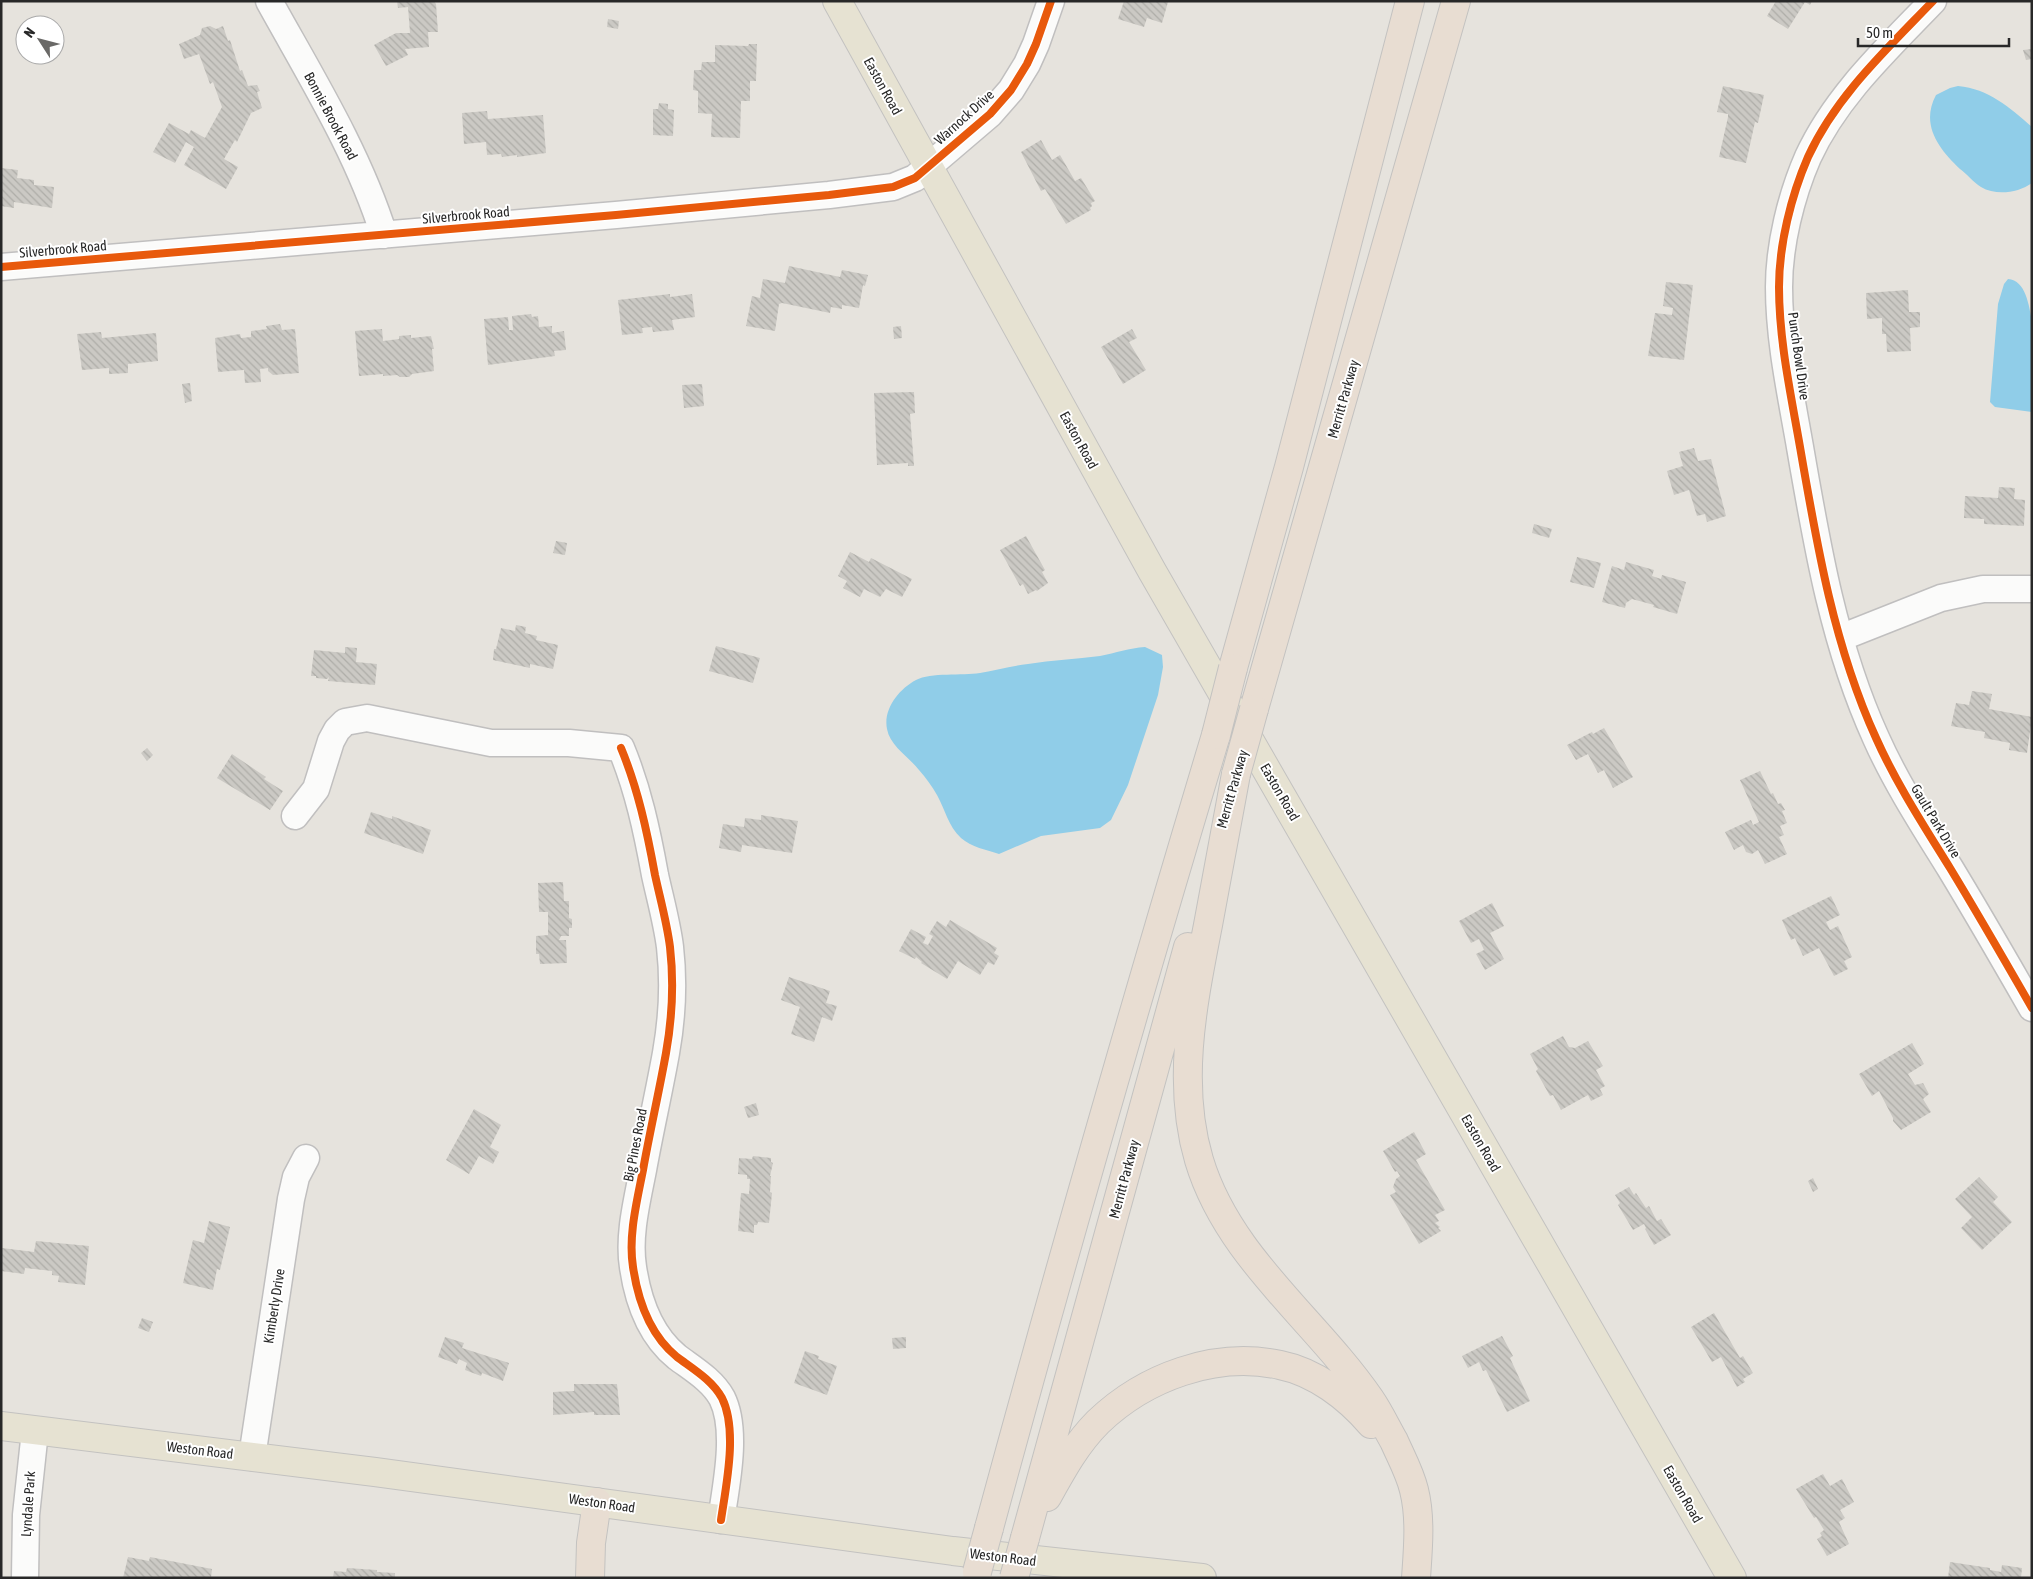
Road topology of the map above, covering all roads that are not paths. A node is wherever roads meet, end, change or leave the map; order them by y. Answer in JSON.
{"nodes":[{"id":1,"x":269,"y":1,"type":"edge"},
{"id":2,"x":836,"y":1,"type":"edge"},
{"id":3,"x":1051,"y":1,"type":"edge"},
{"id":4,"x":1410,"y":1,"type":"edge"},
{"id":5,"x":1456,"y":1,"type":"edge"},
{"id":6,"x":1933,"y":1,"type":"edge"},
{"id":7,"x":928,"y":168,"type":"junction"},
{"id":8,"x":384,"y":235,"type":"junction"},
{"id":9,"x":1,"y":267,"type":"edge"},
{"id":10,"x":2032,"y":589,"type":"edge"},
{"id":11,"x":1840,"y":638,"type":"junction"},
{"id":12,"x":1236,"y":774,"type":"junction"},
{"id":13,"x":294,"y":816,"type":"dead end"},
{"id":14,"x":2032,"y":1008,"type":"edge"},
{"id":15,"x":306,"y":1158,"type":"dead end"},
{"id":16,"x":1,"y":1426,"type":"edge"},
{"id":17,"x":35,"y":1430,"type":"junction"},
{"id":18,"x":252,"y":1457,"type":"junction"},
{"id":19,"x":1402,"y":1459,"type":"junction"},
{"id":20,"x":598,"y":1502,"type":"junction"},
{"id":21,"x":721,"y":1520,"type":"junction"},
{"id":22,"x":1025,"y":1538,"type":"junction"},
{"id":23,"x":975,"y":1576,"type":"edge"},
{"id":24,"x":25,"y":1578,"type":"edge"},
{"id":25,"x":590,"y":1578,"type":"edge"},
{"id":26,"x":1014,"y":1578,"type":"edge"},
{"id":27,"x":1202,"y":1578,"type":"edge"},
{"id":28,"x":1416,"y":1578,"type":"edge"},
{"id":29,"x":1732,"y":1578,"type":"edge"}],
"edges":[{"from":1,"to":8,"type":"street","name":"Bonnie Brook Road"},
{"from":2,"to":7,"type":"main road","name":"Easton Road"},
{"from":3,"to":7,"type":"street","name":"Warnock Drive"},
{"from":4,"to":23,"type":"highway","bridge":true},
{"from":5,"to":12,"type":"highway","name":"Merritt Parkway","bridge":true},
{"from":6,"to":11,"type":"street","name":"Punch Bowl Drive"},
{"from":7,"to":8,"type":"street","name":"Silverbrook Road"},
{"from":7,"to":29,"type":"main road","name":"Easton Road"},
{"from":8,"to":9,"type":"street","name":"Silverbrook Road"},
{"from":10,"to":11,"type":"street"},
{"from":11,"to":14,"type":"street","name":"Gault Park Drive"},
{"from":12,"to":19,"type":"highway"},
{"from":12,"to":22,"type":"highway","name":"Merritt Parkway"},
{"from":13,"to":21,"type":"street","name":"Big Pines Road"},
{"from":15,"to":18,"type":"street","name":"Kimberly Drive"},
{"from":16,"to":17,"type":"main road","name":"Weston Road"},
{"from":17,"to":18,"type":"main road","name":"Weston Road"},
{"from":17,"to":24,"type":"street","name":"Lyndale Park"},
{"from":18,"to":20,"type":"main road","name":"Weston Road"},
{"from":19,"to":22,"type":"highway"},
{"from":19,"to":28,"type":"highway"},
{"from":20,"to":21,"type":"main road","name":"Weston Road"},
{"from":20,"to":25,"type":"highway"},
{"from":21,"to":27,"type":"main road","name":"Weston Road"},
{"from":22,"to":26,"type":"highway","name":"Merritt Parkway","bridge":true}]}
